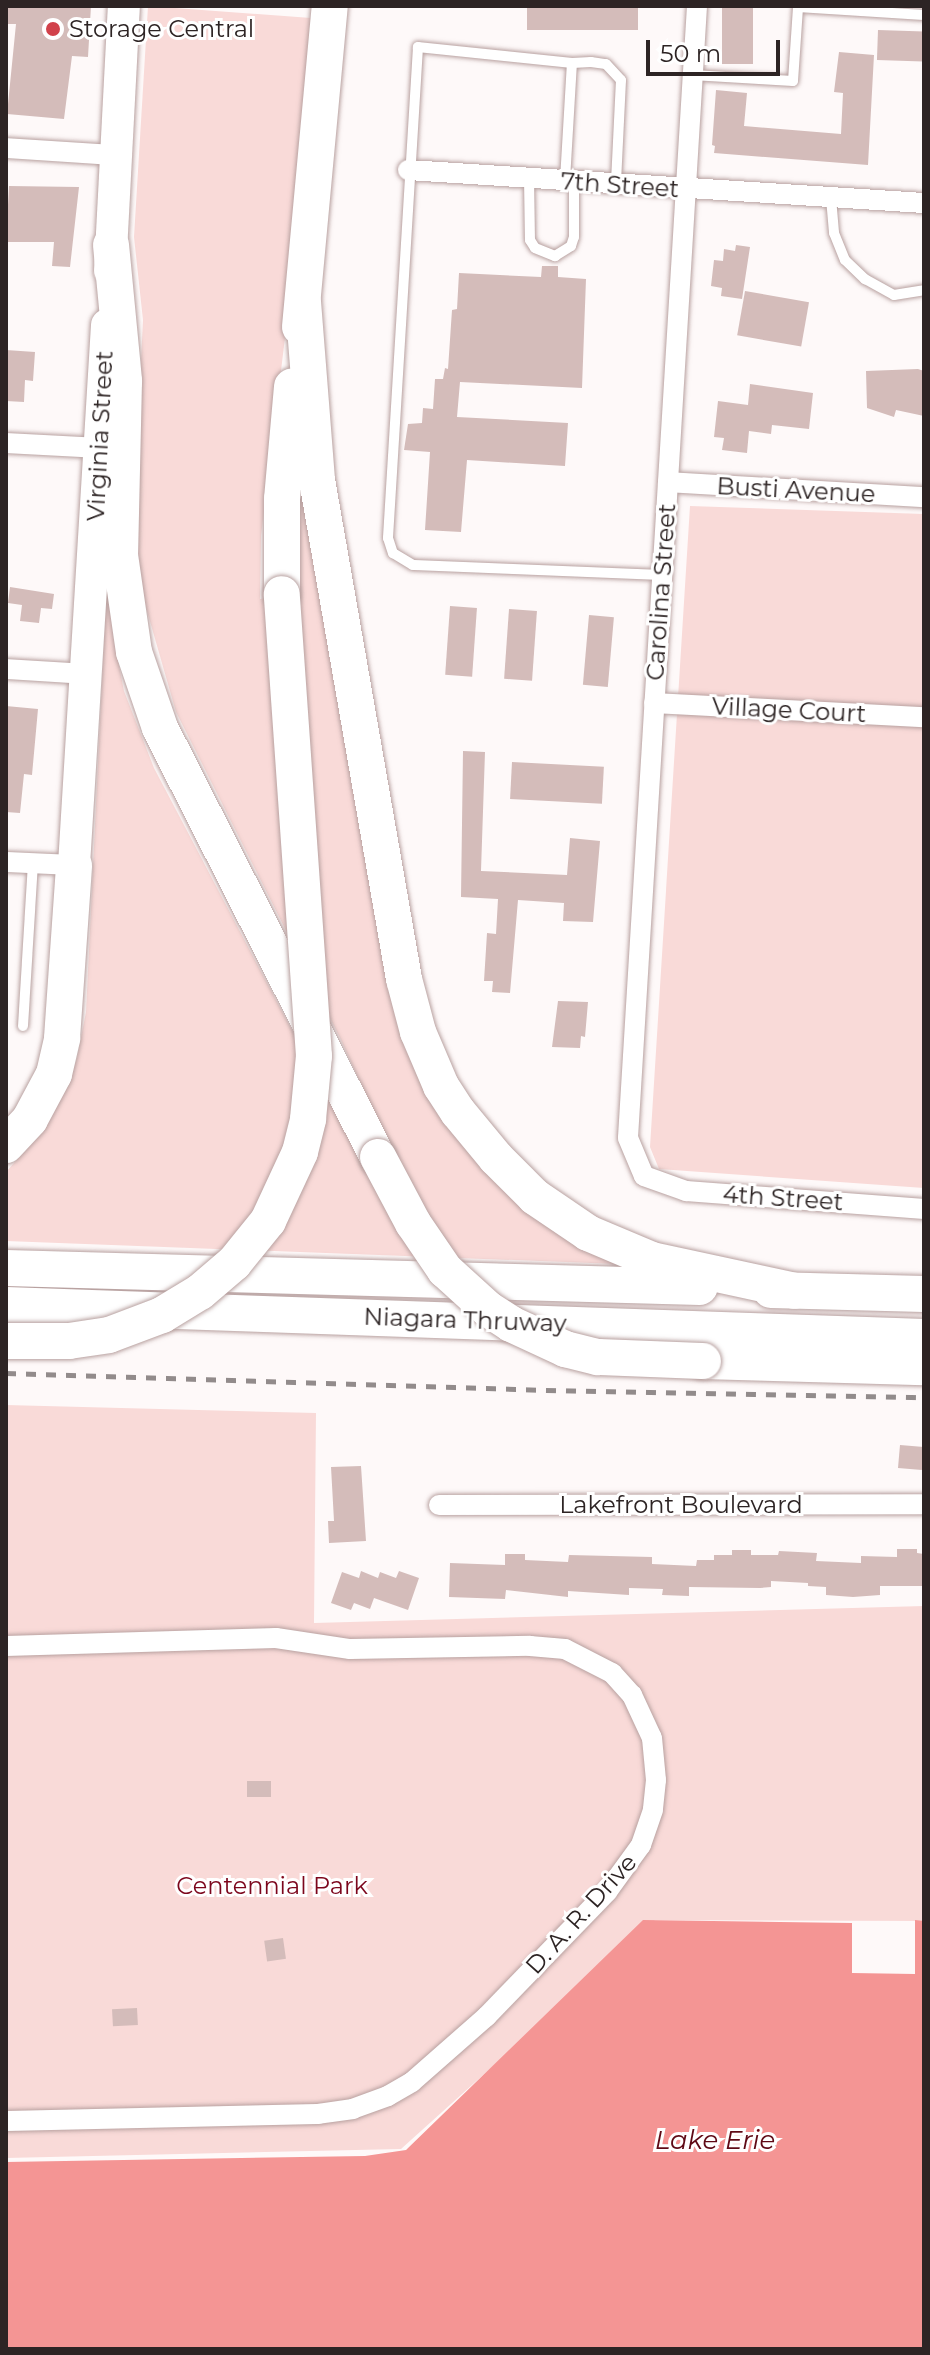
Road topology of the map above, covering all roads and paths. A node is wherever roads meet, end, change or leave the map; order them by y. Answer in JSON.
{"nodes":[{"id":1,"x":124,"y":6,"type":"edge"},
{"id":2,"x":330,"y":6,"type":"edge"},
{"id":3,"x":697,"y":6,"type":"edge"},
{"id":4,"x":924,"y":15,"type":"edge"},
{"id":5,"x":572,"y":63,"type":"junction"},
{"id":6,"x":692,"y":75,"type":"junction"},
{"id":7,"x":6,"y":148,"type":"edge"},
{"id":8,"x":115,"y":155,"type":"junction"},
{"id":9,"x":408,"y":170,"type":"junction"},
{"id":10,"x":529,"y":178,"type":"junction"},
{"id":11,"x":570,"y":182,"type":"junction"},
{"id":12,"x":616,"y":184,"type":"junction"},
{"id":13,"x":685,"y":189,"type":"junction"},
{"id":14,"x":831,"y":198,"type":"junction"},
{"id":15,"x":924,"y":203,"type":"edge"},
{"id":16,"x":111,"y":245,"type":"junction"},
{"id":17,"x":924,"y":290,"type":"edge"},
{"id":18,"x":303,"y":302,"type":"junction"},
{"id":19,"x":6,"y":443,"type":"edge"},
{"id":20,"x":100,"y":448,"type":"junction"},
{"id":21,"x":668,"y":482,"type":"junction"},
{"id":22,"x":924,"y":497,"type":"edge"},
{"id":23,"x":663,"y":575,"type":"junction"},
{"id":24,"x":6,"y":669,"type":"edge"},
{"id":25,"x":85,"y":674,"type":"junction"},
{"id":26,"x":654,"y":703,"type":"junction"},
{"id":27,"x":924,"y":717,"type":"edge"},
{"id":28,"x":6,"y":862,"type":"edge"},
{"id":29,"x":33,"y":863,"type":"junction"},
{"id":30,"x":74,"y":865,"type":"junction"},
{"id":31,"x":23,"y":1026,"type":"dead end"},
{"id":32,"x":6,"y":1145,"type":"edge"},
{"id":33,"x":644,"y":1176,"type":"joint"},
{"id":34,"x":924,"y":1209,"type":"edge"},
{"id":35,"x":6,"y":1268,"type":"edge"},
{"id":36,"x":795,"y":1291,"type":"junction"},
{"id":37,"x":924,"y":1294,"type":"edge"},
{"id":38,"x":6,"y":1305,"type":"edge"},
{"id":39,"x":924,"y":1337,"type":"edge"},
{"id":40,"x":6,"y":1341,"type":"edge"},
{"id":41,"x":924,"y":1367,"type":"edge"},
{"id":42,"x":924,"y":1504,"type":"edge"},
{"id":43,"x":439,"y":1505,"type":"dead end"},
{"id":44,"x":6,"y":1646,"type":"edge"},
{"id":45,"x":6,"y":2121,"type":"edge"}],
"edges":[{"from":1,"to":8,"type":"main road","name":"Virginia Street"},
{"from":2,"to":18,"type":"highway"},
{"from":3,"to":6,"type":"street","name":"Carolina Street"},
{"from":4,"to":6,"type":"lane"},
{"from":5,"to":9,"type":"lane"},
{"from":5,"to":11,"type":"lane"},
{"from":5,"to":12,"type":"lane"},
{"from":6,"to":13,"type":"street","name":"Carolina Street"},
{"from":7,"to":8,"type":"street"},
{"from":8,"to":16,"type":"main road","name":"Virginia Street"},
{"from":9,"to":10,"type":"street","name":"7th Street"},
{"from":9,"to":23,"type":"lane"},
{"from":10,"to":11,"type":"street","name":"7th Street"},
{"from":10,"to":11,"type":"lane"},
{"from":11,"to":12,"type":"street","name":"7th Street"},
{"from":12,"to":13,"type":"street","name":"7th Street"},
{"from":13,"to":14,"type":"street","name":"7th Street"},
{"from":13,"to":21,"type":"street","name":"Carolina Street"},
{"from":14,"to":15,"type":"street","name":"7th Street"},
{"from":14,"to":17,"type":"lane"},
{"from":16,"to":20,"type":"main road","name":"Virginia Street"},
{"from":16,"to":41,"type":"highway","bridge":true},
{"from":18,"to":36,"type":"highway"},
{"from":18,"to":40,"type":"highway","bridge":true},
{"from":19,"to":20,"type":"street"},
{"from":20,"to":25,"type":"main road","name":"Virginia Street"},
{"from":21,"to":22,"type":"street","name":"Busti Avenue"},
{"from":21,"to":23,"type":"street","name":"Carolina Street"},
{"from":23,"to":26,"type":"street","name":"Carolina Street"},
{"from":24,"to":25,"type":"street"},
{"from":25,"to":30,"type":"main road","name":"Virginia Street"},
{"from":26,"to":27,"type":"street","name":"Village Court"},
{"from":26,"to":33,"type":"street","name":"Carolina Street"},
{"from":28,"to":29,"type":"street"},
{"from":29,"to":30,"type":"street"},
{"from":29,"to":31,"type":"lane"},
{"from":30,"to":32,"type":"highway"},
{"from":33,"to":34,"type":"street","name":"4th Street"},
{"from":35,"to":36,"type":"highway","name":"Niagara Thruway"},
{"from":36,"to":37,"type":"highway","name":"Niagara Thruway"},
{"from":38,"to":39,"type":"highway","name":"Niagara Thruway"},
{"from":42,"to":43,"type":"street","name":"Lakefront Boulevard"},
{"from":44,"to":45,"type":"street","name":"D. A. R. Drive"}]}
